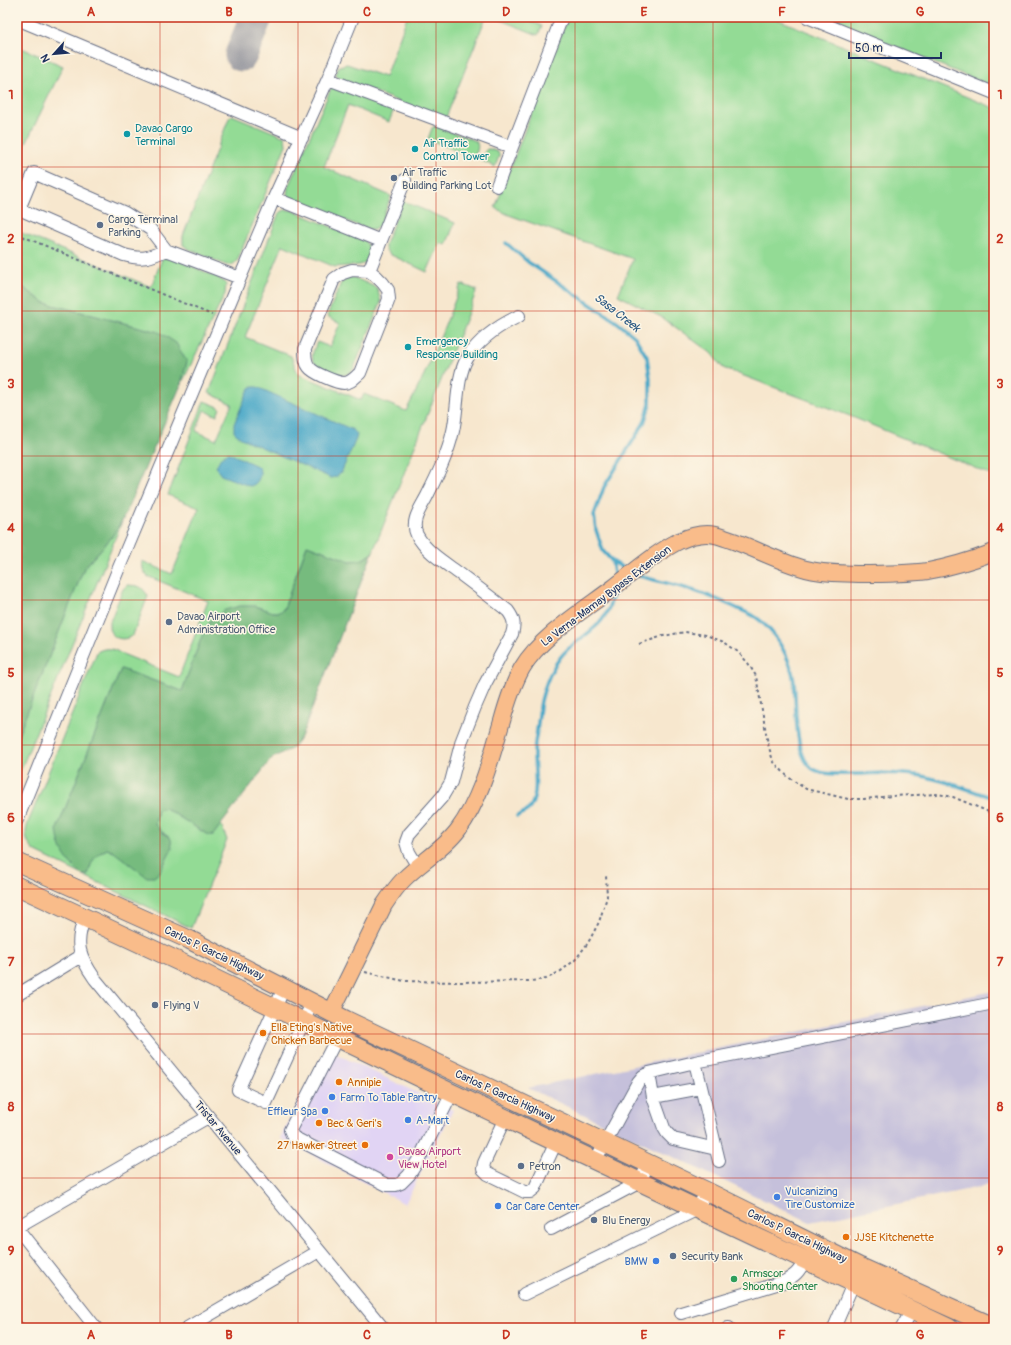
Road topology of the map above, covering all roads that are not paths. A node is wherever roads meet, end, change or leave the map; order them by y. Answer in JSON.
{"nodes":[{"id":1,"x":353,"y":17,"type":"edge"},
{"id":2,"x":562,"y":17,"type":"edge"},
{"id":3,"x":807,"y":17,"type":"edge"},
{"id":4,"x":17,"y":19,"type":"edge"},
{"id":5,"x":328,"y":79,"type":"junction"},
{"id":6,"x":994,"y":93,"type":"edge"},
{"id":7,"x":302,"y":138,"type":"junction"},
{"id":8,"x":511,"y":148,"type":"junction"},
{"id":9,"x":405,"y":180,"type":"dead end"},
{"id":10,"x":497,"y":186,"type":"dead end"},
{"id":11,"x":274,"y":198,"type":"junction"},
{"id":12,"x":381,"y":241,"type":"junction"},
{"id":13,"x":166,"y":250,"type":"junction"},
{"id":14,"x":369,"y":271,"type":"junction"},
{"id":15,"x":240,"y":278,"type":"junction"},
{"id":16,"x":518,"y":316,"type":"dead end"},
{"id":17,"x":994,"y":552,"type":"edge"},
{"id":18,"x":17,"y":820,"type":"edge"},
{"id":19,"x":17,"y":862,"type":"edge"},
{"id":20,"x":418,"y":867,"type":"junction"},
{"id":21,"x":17,"y":886,"type":"edge"},
{"id":22,"x":85,"y":917,"type":"junction"},
{"id":23,"x":190,"y":940,"type":"junction"},
{"id":24,"x":81,"y":956,"type":"junction"},
{"id":25,"x":180,"y":962,"type":"junction"},
{"id":26,"x":284,"y":988,"type":"junction"},
{"id":27,"x":17,"y":995,"type":"edge"},
{"id":28,"x":994,"y":1002,"type":"edge"},
{"id":29,"x":312,"y":1003,"type":"junction"},
{"id":30,"x":276,"y":1008,"type":"junction"},
{"id":31,"x":338,"y":1016,"type":"junction"},
{"id":32,"x":304,"y":1022,"type":"junction"},
{"id":33,"x":337,"y":1038,"type":"junction"},
{"id":34,"x":404,"y":1048,"type":"junction"},
{"id":35,"x":695,"y":1062,"type":"junction"},
{"id":36,"x":396,"y":1066,"type":"junction"},
{"id":37,"x":649,"y":1073,"type":"junction"},
{"id":38,"x":701,"y":1088,"type":"junction"},
{"id":39,"x":452,"y":1093,"type":"junction"},
{"id":40,"x":654,"y":1098,"type":"junction"},
{"id":41,"x":208,"y":1116,"type":"junction"},
{"id":42,"x":505,"y":1118,"type":"junction"},
{"id":43,"x":556,"y":1142,"type":"junction"},
{"id":44,"x":604,"y":1143,"type":"junction"},
{"id":45,"x":595,"y":1161,"type":"junction"},
{"id":46,"x":648,"y":1164,"type":"junction"},
{"id":47,"x":640,"y":1182,"type":"junction"},
{"id":48,"x":706,"y":1191,"type":"junction"},
{"id":49,"x":698,"y":1209,"type":"junction"},
{"id":50,"x":17,"y":1227,"type":"edge"},
{"id":51,"x":551,"y":1229,"type":"dead end"},
{"id":52,"x":319,"y":1251,"type":"junction"},
{"id":53,"x":805,"y":1260,"type":"junction"},
{"id":54,"x":860,"y":1267,"type":"junction"},
{"id":55,"x":853,"y":1283,"type":"junction"},
{"id":56,"x":524,"y":1294,"type":"dead end"},
{"id":57,"x":912,"y":1310,"type":"junction"},
{"id":58,"x":681,"y":1312,"type":"dead end"},
{"id":59,"x":836,"y":1327,"type":"edge"},
{"id":60,"x":994,"y":1327,"type":"edge"},
{"id":61,"x":96,"y":1328,"type":"edge"},
{"id":62,"x":187,"y":1328,"type":"edge"},
{"id":63,"x":383,"y":1328,"type":"edge"},
{"id":64,"x":902,"y":1328,"type":"edge"},
{"id":65,"x":949,"y":1328,"type":"edge"}],
"edges":[{"from":1,"to":5,"type":"street"},
{"from":2,"to":8,"type":"street"},
{"from":3,"to":6,"type":"street"},
{"from":4,"to":7,"type":"street"},
{"from":5,"to":7,"type":"street"},
{"from":5,"to":8,"type":"street"},
{"from":7,"to":11,"type":"street"},
{"from":8,"to":10,"type":"street"},
{"from":9,"to":12,"type":"street"},
{"from":11,"to":12,"type":"street"},
{"from":11,"to":15,"type":"street"},
{"from":12,"to":14,"type":"street"},
{"from":13,"to":13,"type":"street"},
{"from":13,"to":15,"type":"street"},
{"from":14,"to":14,"type":"street"},
{"from":15,"to":18,"type":"street"},
{"from":16,"to":20,"type":"street"},
{"from":17,"to":20,"type":"main road","name":"La Verna-Mamay Bypass Extension"},
{"from":19,"to":23,"type":"highway","name":"Carlos P. Garcia Highway"},
{"from":20,"to":31,"type":"main road","name":"La Verna-Mamay Bypass Extension"},
{"from":21,"to":22,"type":"highway","name":"Carlos P. Garcia Highway"},
{"from":22,"to":24,"type":"street","name":"Tristar Avenue"},
{"from":22,"to":25,"type":"highway","name":"Carlos P. Garcia Highway"},
{"from":23,"to":25,"type":"highway"},
{"from":23,"to":26,"type":"highway","name":"Carlos P. Garcia Highway"},
{"from":24,"to":27,"type":"street"},
{"from":24,"to":41,"type":"street","name":"Tristar Avenue"},
{"from":25,"to":30,"type":"highway","name":"Carlos P. Garcia Highway"},
{"from":26,"to":29,"type":"highway","name":"Carlos P. Garcia Highway"},
{"from":26,"to":30,"type":"street"},
{"from":28,"to":35,"type":"street"},
{"from":29,"to":31,"type":"highway","name":"Carlos P. Garcia Highway"},
{"from":29,"to":32,"type":"street"},
{"from":30,"to":32,"type":"highway","name":"Carlos P. Garcia Highway"},
{"from":30,"to":32,"type":"street"},
{"from":31,"to":33,"type":"street"},
{"from":31,"to":34,"type":"highway","name":"Carlos P. Garcia Highway"},
{"from":32,"to":33,"type":"highway","name":"Carlos P. Garcia Highway"},
{"from":33,"to":36,"type":"highway","name":"Carlos P. Garcia Highway"},
{"from":33,"to":39,"type":"street"},
{"from":34,"to":36,"type":"highway"},
{"from":34,"to":44,"type":"highway","name":"Carlos P. Garcia Highway"},
{"from":35,"to":37,"type":"street"},
{"from":35,"to":38,"type":"street"},
{"from":36,"to":39,"type":"highway","name":"Carlos P. Garcia Highway"},
{"from":37,"to":40,"type":"street"},
{"from":37,"to":44,"type":"street"},
{"from":38,"to":40,"type":"street"},
{"from":38,"to":40,"type":"street"},
{"from":39,"to":42,"type":"highway","name":"Carlos P. Garcia Highway"},
{"from":41,"to":50,"type":"street"},
{"from":41,"to":52,"type":"street","name":"Tristar Avenue"},
{"from":42,"to":43,"type":"highway","name":"Carlos P. Garcia Highway"},
{"from":42,"to":43,"type":"street"},
{"from":43,"to":45,"type":"highway","name":"Carlos P. Garcia Highway"},
{"from":44,"to":45,"type":"street"},
{"from":44,"to":46,"type":"highway","name":"Carlos P. Garcia Highway"},
{"from":45,"to":47,"type":"highway","name":"Carlos P. Garcia Highway"},
{"from":46,"to":47,"type":"street"},
{"from":46,"to":48,"type":"highway","name":"Carlos P. Garcia Highway"},
{"from":47,"to":49,"type":"highway","name":"Carlos P. Garcia Highway"},
{"from":47,"to":51,"type":"street"},
{"from":48,"to":49,"type":"street"},
{"from":48,"to":54,"type":"highway","name":"Carlos P. Garcia Highway"},
{"from":49,"to":53,"type":"highway","name":"Carlos P. Garcia Highway"},
{"from":49,"to":56,"type":"street"},
{"from":50,"to":61,"type":"street"},
{"from":52,"to":62,"type":"street"},
{"from":52,"to":63,"type":"street","name":"Tristar Avenue"},
{"from":53,"to":55,"type":"highway","name":"Carlos P. Garcia Highway"},
{"from":53,"to":58,"type":"street"},
{"from":54,"to":55,"type":"street"},
{"from":54,"to":60,"type":"highway","name":"Carlos P. Garcia Highway"},
{"from":55,"to":57,"type":"highway","name":"Carlos P. Garcia Highway"},
{"from":55,"to":59,"type":"street"},
{"from":57,"to":64,"type":"street"},
{"from":57,"to":65,"type":"highway","name":"Carlos P. Garcia Highway"}]}
